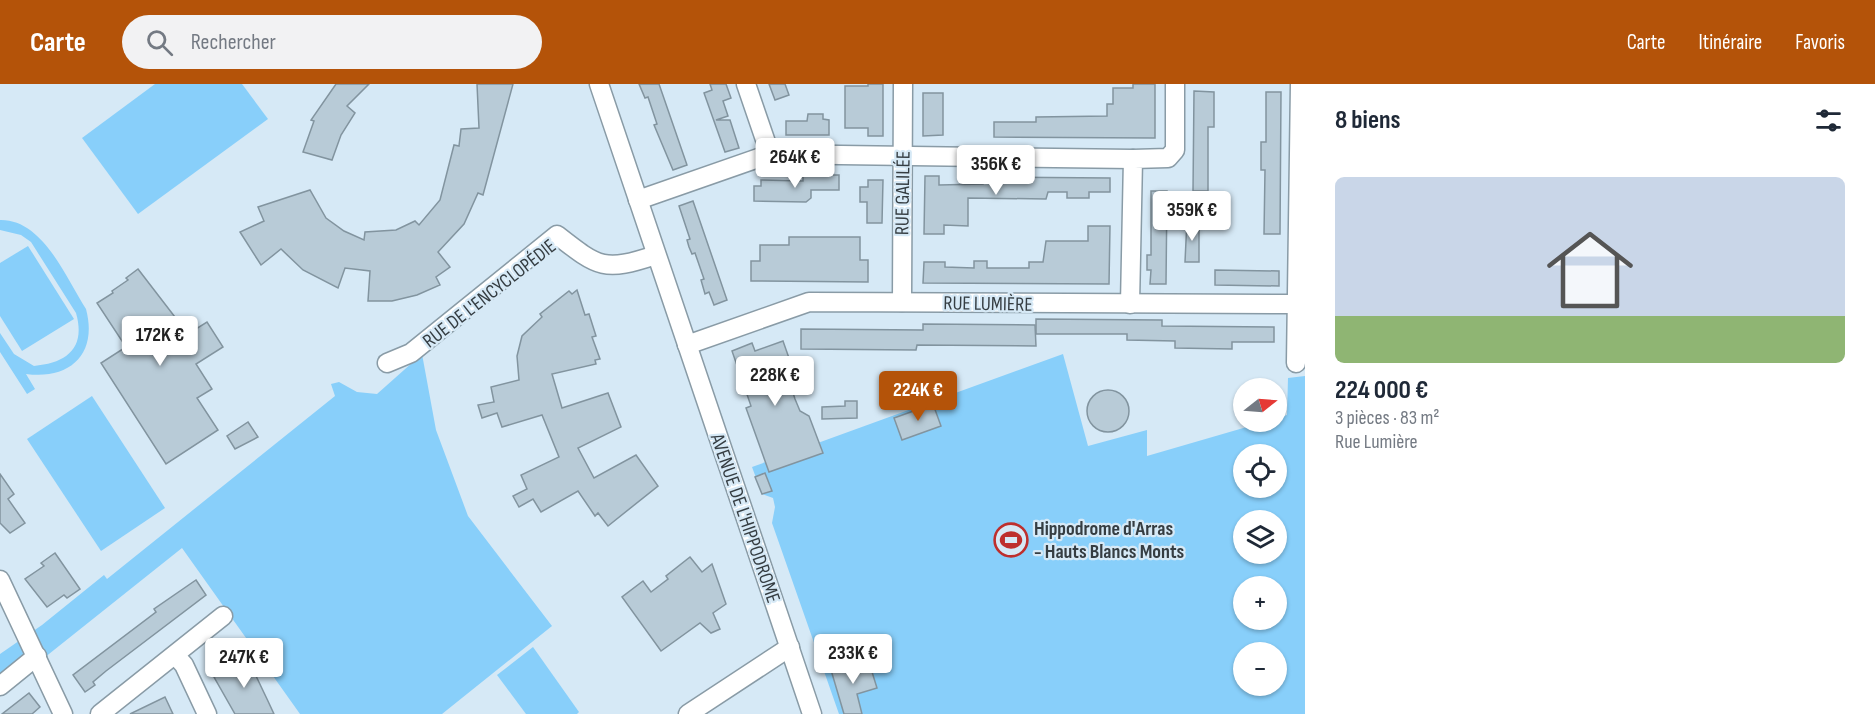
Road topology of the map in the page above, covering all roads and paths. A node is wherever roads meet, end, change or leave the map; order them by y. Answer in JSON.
{"nodes":[{"id":1,"x":599,"y":84,"type":"edge"},
{"id":2,"x":746,"y":84,"type":"edge"},
{"id":3,"x":903,"y":84,"type":"edge"},
{"id":4,"x":1175,"y":84,"type":"edge"},
{"id":5,"x":1300,"y":84,"type":"edge"},
{"id":6,"x":770,"y":154,"type":"junction"},
{"id":7,"x":903,"y":155,"type":"junction"},
{"id":8,"x":1133,"y":159,"type":"junction"},
{"id":9,"x":638,"y":201,"type":"junction"},
{"id":10,"x":656,"y":255,"type":"junction"},
{"id":11,"x":902,"y":302,"type":"junction"},
{"id":12,"x":1130,"y":304,"type":"junction"},
{"id":13,"x":1296,"y":304,"type":"junction"},
{"id":14,"x":687,"y":345,"type":"junction"},
{"id":15,"x":387,"y":363,"type":"dead end"},
{"id":16,"x":1296,"y":363,"type":"dead end"},
{"id":17,"x":0,"y":580,"type":"edge"},
{"id":18,"x":223,"y":616,"type":"dead end"},
{"id":19,"x":790,"y":647,"type":"junction"},
{"id":20,"x":175,"y":655,"type":"junction"},
{"id":21,"x":37,"y":656,"type":"junction"},
{"id":22,"x":0,"y":686,"type":"edge"},
{"id":23,"x":63,"y":714,"type":"edge"},
{"id":24,"x":100,"y":714,"type":"edge"},
{"id":25,"x":207,"y":714,"type":"edge"},
{"id":26,"x":688,"y":714,"type":"edge"},
{"id":27,"x":812,"y":714,"type":"edge"}],
"edges":[{"from":1,"to":9,"type":"street","name":"AVENUE DE L'HIPPODROME"},
{"from":2,"to":6,"type":"street"},
{"from":3,"to":7,"type":"street","name":"RUE GALILÉE"},
{"from":4,"to":8,"type":"street"},
{"from":5,"to":13,"type":"street"},
{"from":6,"to":7,"type":"street"},
{"from":6,"to":9,"type":"street"},
{"from":7,"to":8,"type":"street"},
{"from":7,"to":11,"type":"street","name":"RUE GALILÉE"},
{"from":8,"to":12,"type":"street"},
{"from":9,"to":10,"type":"street","name":"AVENUE DE L'HIPPODROME"},
{"from":10,"to":14,"type":"street","name":"AVENUE DE L'HIPPODROME"},
{"from":10,"to":15,"type":"street","name":"RUE DE L'ENCYCLOPÉDIE"},
{"from":11,"to":12,"type":"street","name":"RUE LUMIÈRE"},
{"from":11,"to":14,"type":"street","name":"RUE LUMIÈRE"},
{"from":12,"to":13,"type":"street","name":"RUE LUMIÈRE"},
{"from":13,"to":16,"type":"street"},
{"from":14,"to":19,"type":"street","name":"AVENUE DE L'HIPPODROME"},
{"from":17,"to":21,"type":"street"},
{"from":18,"to":20,"type":"street"},
{"from":19,"to":26,"type":"street"},
{"from":19,"to":27,"type":"street","name":"AVENUE DE L'HIPPODROME"},
{"from":20,"to":24,"type":"street"},
{"from":20,"to":25,"type":"street"},
{"from":21,"to":22,"type":"street"},
{"from":21,"to":23,"type":"street"}]}
